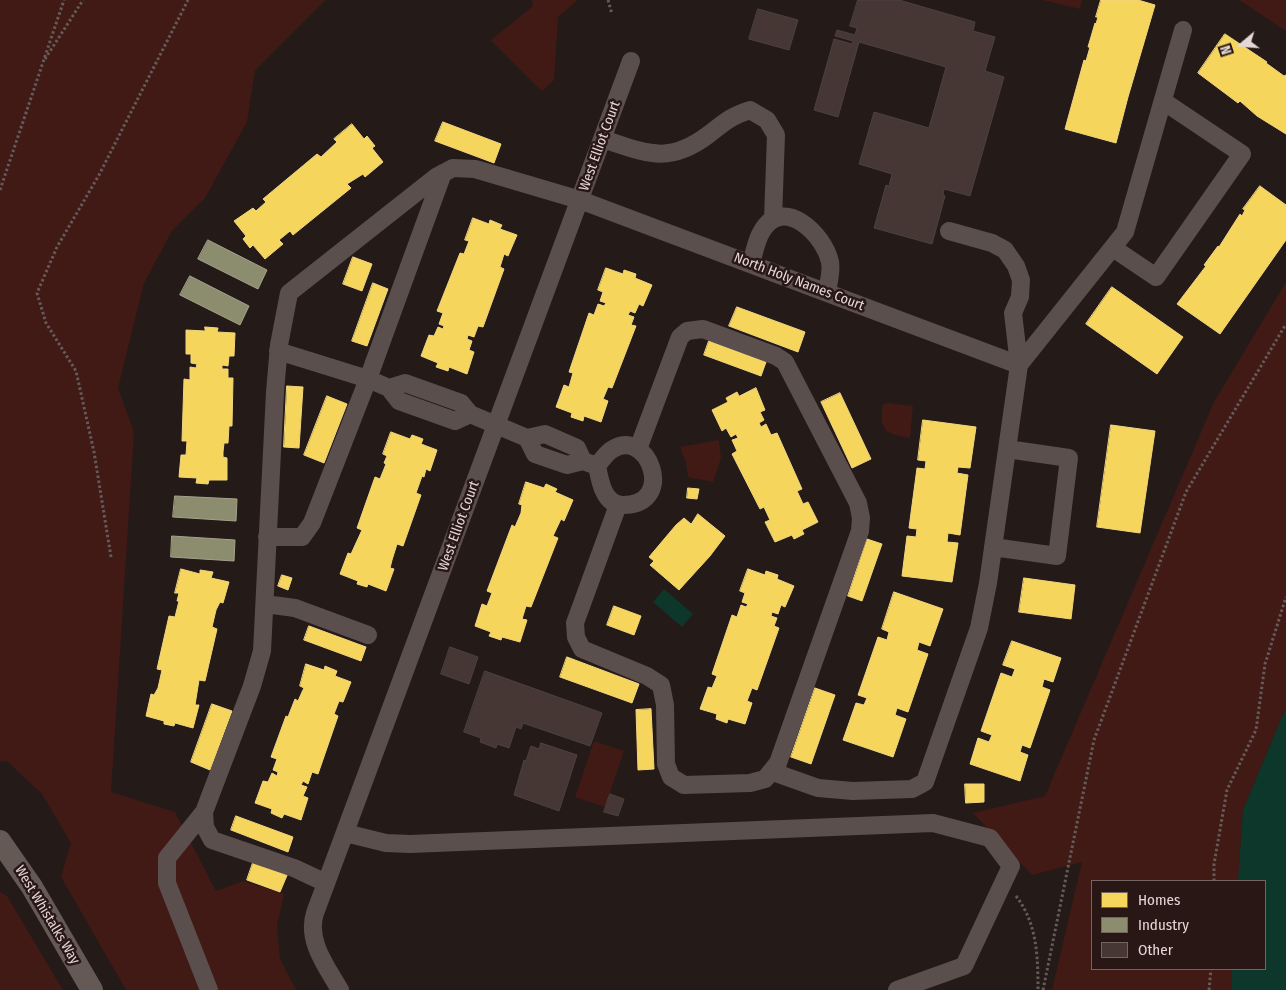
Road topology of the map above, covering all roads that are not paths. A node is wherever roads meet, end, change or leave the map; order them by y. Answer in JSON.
{"nodes":[{"id":1,"x":1183,"y":30,"type":"dead end"},
{"id":2,"x":631,"y":61,"type":"dead end"},
{"id":3,"x":1163,"y":101,"type":"junction"},
{"id":4,"x":602,"y":139,"type":"junction"},
{"id":5,"x":443,"y":173,"type":"junction"},
{"id":6,"x":580,"y":200,"type":"junction"},
{"id":7,"x":773,"y":219,"type":"junction"},
{"id":8,"x":949,"y":231,"type":"dead end"},
{"id":9,"x":1113,"y":248,"type":"junction"},
{"id":10,"x":751,"y":264,"type":"junction"},
{"id":11,"x":827,"y":293,"type":"junction"},
{"id":12,"x":278,"y":351,"type":"junction"},
{"id":13,"x":1019,"y":365,"type":"junction"},
{"id":14,"x":368,"y":379,"type":"junction"},
{"id":15,"x":496,"y":425,"type":"junction"},
{"id":16,"x":638,"y":449,"type":"junction"},
{"id":17,"x":1007,"y":449,"type":"junction"},
{"id":18,"x":590,"y":463,"type":"junction"},
{"id":19,"x":618,"y":505,"type":"junction"},
{"id":20,"x":267,"y":537,"type":"junction"},
{"id":21,"x":993,"y":547,"type":"junction"},
{"id":22,"x":265,"y":604,"type":"junction"},
{"id":23,"x":368,"y":635,"type":"dead end"},
{"id":24,"x":773,"y":772,"type":"junction"},
{"id":25,"x":204,"y":812,"type":"junction"},
{"id":26,"x":345,"y":833,"type":"junction"},
{"id":27,"x":0,"y":840,"type":"edge"},
{"id":28,"x":326,"y":883,"type":"junction"},
{"id":29,"x":92,"y":990,"type":"edge"},
{"id":30,"x":208,"y":990,"type":"edge"},
{"id":31,"x":340,"y":990,"type":"edge"},
{"id":32,"x":896,"y":990,"type":"edge"}],
"edges":[{"from":1,"to":3,"type":"street"},
{"from":2,"to":4,"type":"street","name":"West Elliot Court"},
{"from":3,"to":9,"type":"street"},
{"from":3,"to":9,"type":"street"},
{"from":4,"to":6,"type":"street","name":"West Elliot Court"},
{"from":4,"to":7,"type":"street"},
{"from":5,"to":6,"type":"street","name":"North Holy Names Court"},
{"from":5,"to":12,"type":"street"},
{"from":5,"to":14,"type":"street"},
{"from":6,"to":10,"type":"street","name":"North Holy Names Court"},
{"from":6,"to":15,"type":"street","name":"West Elliot Court"},
{"from":7,"to":10,"type":"street"},
{"from":7,"to":11,"type":"street"},
{"from":8,"to":13,"type":"street"},
{"from":9,"to":13,"type":"street"},
{"from":10,"to":11,"type":"street","name":"North Holy Names Court"},
{"from":11,"to":13,"type":"street","name":"North Holy Names Court"},
{"from":12,"to":14,"type":"street"},
{"from":12,"to":20,"type":"street"},
{"from":13,"to":17,"type":"street"},
{"from":14,"to":15,"type":"street"},
{"from":14,"to":20,"type":"street"},
{"from":15,"to":18,"type":"street"},
{"from":15,"to":26,"type":"street","name":"West Elliot Court"},
{"from":16,"to":18,"type":"street"},
{"from":16,"to":19,"type":"street"},
{"from":16,"to":24,"type":"street"},
{"from":17,"to":21,"type":"street"},
{"from":17,"to":21,"type":"street"},
{"from":18,"to":19,"type":"street"},
{"from":19,"to":24,"type":"street"},
{"from":20,"to":22,"type":"street"},
{"from":21,"to":24,"type":"street"},
{"from":22,"to":23,"type":"street"},
{"from":22,"to":25,"type":"street"},
{"from":25,"to":28,"type":"street"},
{"from":25,"to":30,"type":"street"},
{"from":26,"to":28,"type":"street","name":"West Elliot Court"},
{"from":26,"to":32,"type":"street"},
{"from":27,"to":29,"type":"main road","name":"West Whistalks Way"},
{"from":28,"to":31,"type":"street","name":"West Elliot Court"}]}
